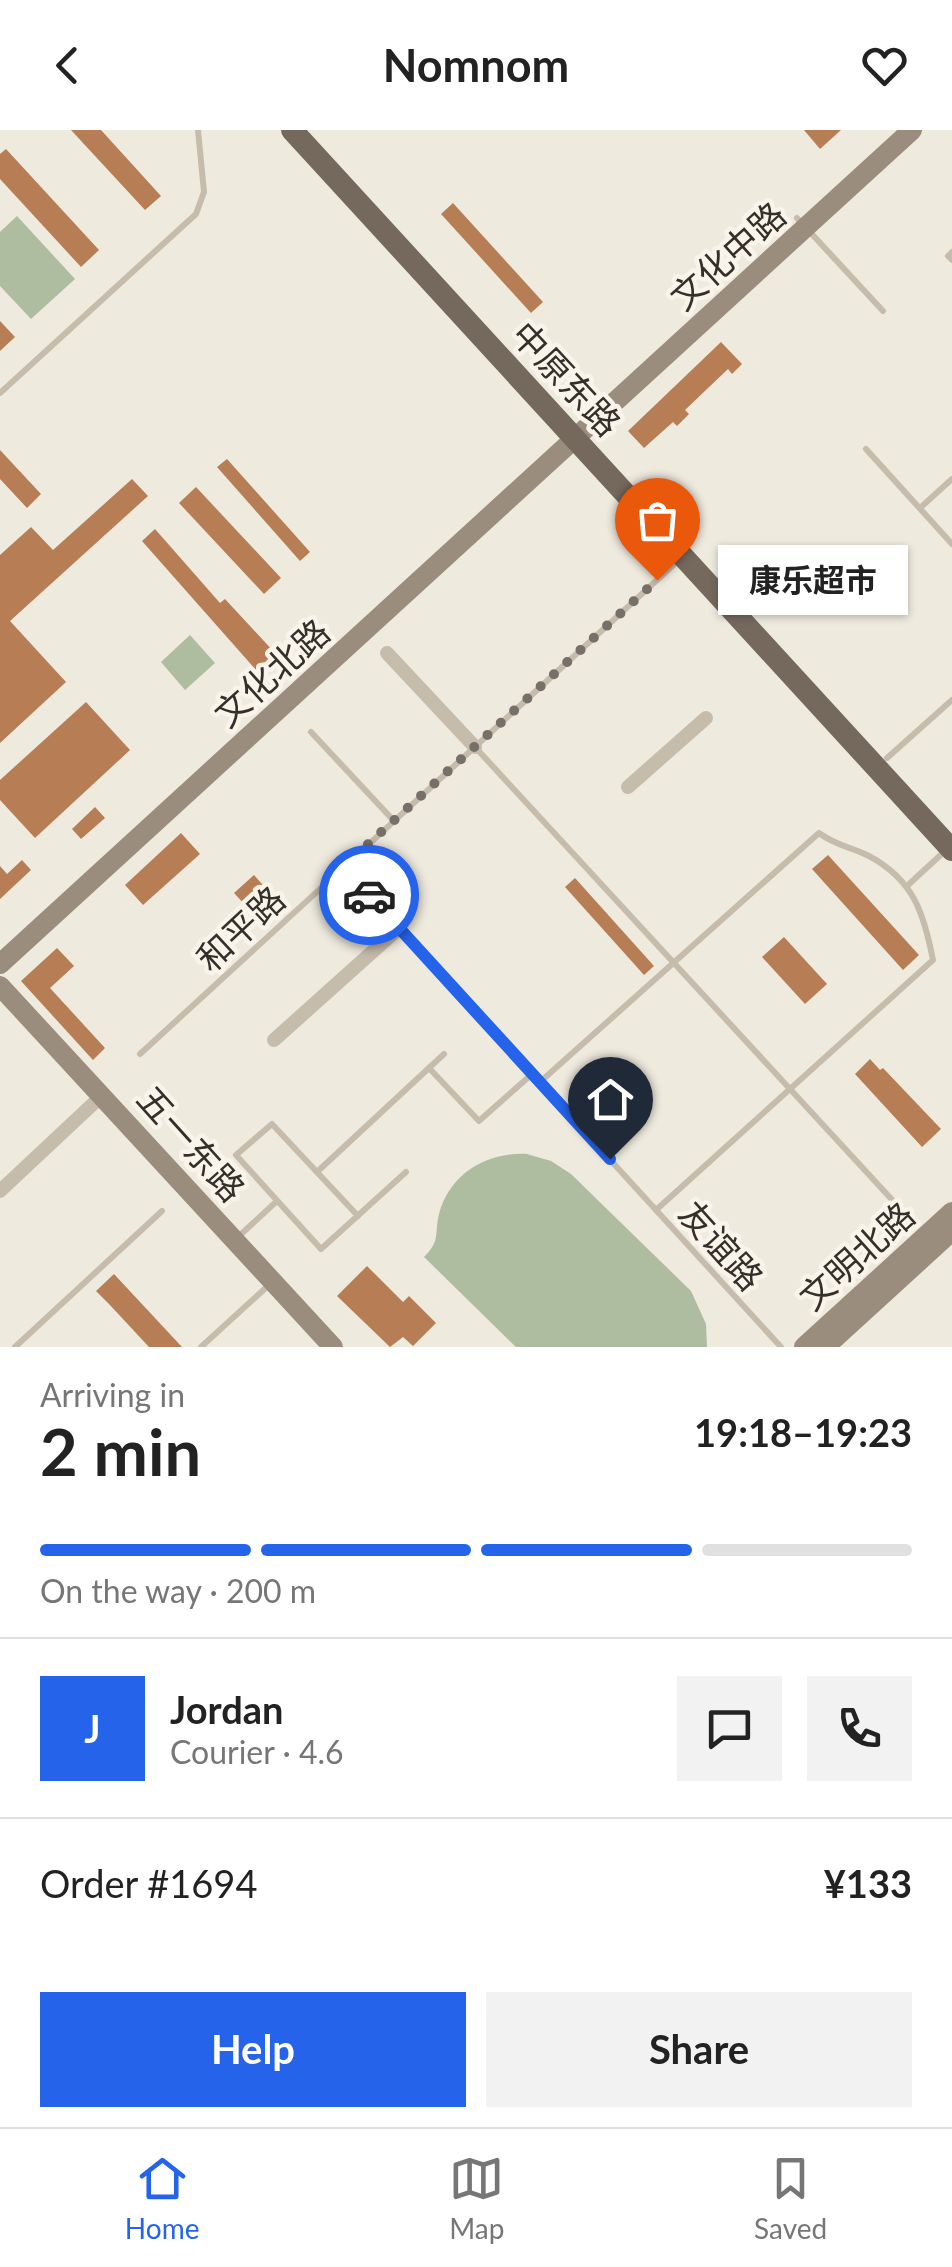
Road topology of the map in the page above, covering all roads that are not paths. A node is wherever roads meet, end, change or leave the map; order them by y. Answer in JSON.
{"nodes":[{"id":1,"x":198,"y":130,"type":"edge"},
{"id":2,"x":292,"y":130,"type":"edge"},
{"id":3,"x":312,"y":130,"type":"edge"},
{"id":4,"x":894,"y":130,"type":"edge"},
{"id":5,"x":912,"y":130,"type":"edge"},
{"id":6,"x":802,"y":222,"type":"junction"},
{"id":7,"x":952,"y":252,"type":"edge"},
{"id":8,"x":952,"y":260,"type":"edge"},
{"id":9,"x":883,"y":311,"type":"dead end"},
{"id":10,"x":0,"y":392,"type":"edge"},
{"id":11,"x":576,"y":428,"type":"junction"},
{"id":12,"x":866,"y":449,"type":"dead end"},
{"id":13,"x":952,"y":479,"type":"edge"},
{"id":14,"x":920,"y":508,"type":"junction"},
{"id":15,"x":952,"y":544,"type":"edge"},
{"id":16,"x":683,"y":556,"type":"junction"},
{"id":17,"x":387,"y":652,"type":"dead end"},
{"id":18,"x":952,"y":700,"type":"edge"},
{"id":19,"x":706,"y":718,"type":"dead end"},
{"id":20,"x":310,"y":732,"type":"dead end"},
{"id":21,"x":475,"y":747,"type":"junction"},
{"id":22,"x":887,"y":758,"type":"junction"},
{"id":23,"x":628,"y":787,"type":"dead end"},
{"id":24,"x":394,"y":821,"type":"junction"},
{"id":25,"x":951,"y":842,"type":"edge"},
{"id":26,"x":343,"y":867,"type":"junction"},
{"id":27,"x":907,"y":886,"type":"junction"},
{"id":28,"x":399,"y":928,"type":"junction"},
{"id":29,"x":0,"y":948,"type":"edge"},
{"id":30,"x":674,"y":963,"type":"junction"},
{"id":31,"x":0,"y":964,"type":"edge"},
{"id":32,"x":0,"y":986,"type":"edge"},
{"id":33,"x":0,"y":1004,"type":"edge"},
{"id":34,"x":274,"y":1040,"type":"dead end"},
{"id":35,"x":140,"y":1054,"type":"dead end"},
{"id":36,"x":444,"y":1054,"type":"dead end"},
{"id":37,"x":429,"y":1068,"type":"junction"},
{"id":38,"x":532,"y":1074,"type":"junction"},
{"id":39,"x":540,"y":1082,"type":"junction"},
{"id":40,"x":790,"y":1089,"type":"junction"},
{"id":41,"x":95,"y":1102,"type":"junction"},
{"id":42,"x":317,"y":1172,"type":"junction"},
{"id":43,"x":406,"y":1172,"type":"dead end"},
{"id":44,"x":0,"y":1191,"type":"edge"},
{"id":45,"x":277,"y":1200,"type":"junction"},
{"id":46,"x":656,"y":1210,"type":"junction"},
{"id":47,"x":162,"y":1211,"type":"dead end"},
{"id":48,"x":952,"y":1212,"type":"edge"},
{"id":49,"x":358,"y":1216,"type":"junction"},
{"id":50,"x":907,"y":1216,"type":"dead end"},
{"id":51,"x":952,"y":1232,"type":"edge"},
{"id":52,"x":235,"y":1239,"type":"junction"},
{"id":53,"x":269,"y":1285,"type":"junction"},
{"id":54,"x":15,"y":1347,"type":"edge"},
{"id":55,"x":201,"y":1347,"type":"edge"},
{"id":56,"x":317,"y":1347,"type":"edge"},
{"id":57,"x":333,"y":1347,"type":"edge"},
{"id":58,"x":782,"y":1347,"type":"edge"},
{"id":59,"x":804,"y":1347,"type":"edge"},
{"id":60,"x":825,"y":1347,"type":"edge"}],
"edges":[{"from":1,"to":10,"type":"lane"},
{"from":2,"to":11,"type":"main road","name":"中原东路"},
{"from":3,"to":11,"type":"main road","name":"中原东路"},
{"from":4,"to":6,"type":"street","name":"文化中路"},
{"from":5,"to":6,"type":"street","name":"文化中路"},
{"from":6,"to":9,"type":"lane"},
{"from":6,"to":11,"type":"street","name":"文化中路"},
{"from":7,"to":8,"type":"lane"},
{"from":11,"to":16,"type":"main road","name":"中原东路"},
{"from":11,"to":22,"type":"main road","name":"中原东路"},
{"from":11,"to":29,"type":"street","name":"文化北路"},
{"from":11,"to":31,"type":"street","name":"文化北路"},
{"from":12,"to":14,"type":"lane"},
{"from":13,"to":14,"type":"lane"},
{"from":14,"to":15,"type":"lane"},
{"from":16,"to":21,"type":"lane","name":"和平路"},
{"from":16,"to":25,"type":"main road","name":"中原东路"},
{"from":17,"to":21,"type":"street"},
{"from":18,"to":22,"type":"lane"},
{"from":19,"to":23,"type":"street"},
{"from":20,"to":24,"type":"lane"},
{"from":21,"to":24,"type":"lane","name":"和平路"},
{"from":21,"to":30,"type":"lane"},
{"from":22,"to":25,"type":"main road","name":"中原东路"},
{"from":24,"to":26,"type":"lane","name":"和平路"},
{"from":25,"to":27,"type":"lane"},
{"from":26,"to":28,"type":"lane","name":"友谊路"},
{"from":26,"to":35,"type":"lane","name":"和平路"},
{"from":27,"to":30,"type":"lane"},
{"from":27,"to":40,"type":"lane"},
{"from":28,"to":34,"type":"street"},
{"from":28,"to":38,"type":"lane","name":"友谊路"},
{"from":30,"to":39,"type":"lane"},
{"from":30,"to":40,"type":"lane"},
{"from":32,"to":52,"type":"street","name":"五一东路"},
{"from":33,"to":41,"type":"street","name":"五一东路"},
{"from":36,"to":37,"type":"lane"},
{"from":37,"to":38,"type":"lane"},
{"from":37,"to":42,"type":"lane"},
{"from":38,"to":39,"type":"lane","name":"友谊路"},
{"from":39,"to":46,"type":"lane","name":"友谊路"},
{"from":40,"to":46,"type":"lane"},
{"from":40,"to":50,"type":"lane"},
{"from":41,"to":44,"type":"street"},
{"from":41,"to":53,"type":"street","name":"五一东路"},
{"from":42,"to":45,"type":"lane"},
{"from":42,"to":49,"type":"lane"},
{"from":43,"to":49,"type":"lane"},
{"from":45,"to":49,"type":"lane"},
{"from":45,"to":52,"type":"lane"},
{"from":46,"to":58,"type":"lane","name":"友谊路"},
{"from":47,"to":54,"type":"lane"},
{"from":48,"to":59,"type":"street","name":"文明北路"},
{"from":51,"to":60,"type":"street","name":"文明北路"},
{"from":52,"to":53,"type":"street","name":"五一东路"},
{"from":53,"to":55,"type":"lane"},
{"from":53,"to":56,"type":"street","name":"五一东路"},
{"from":53,"to":57,"type":"street","name":"五一东路"}]}
